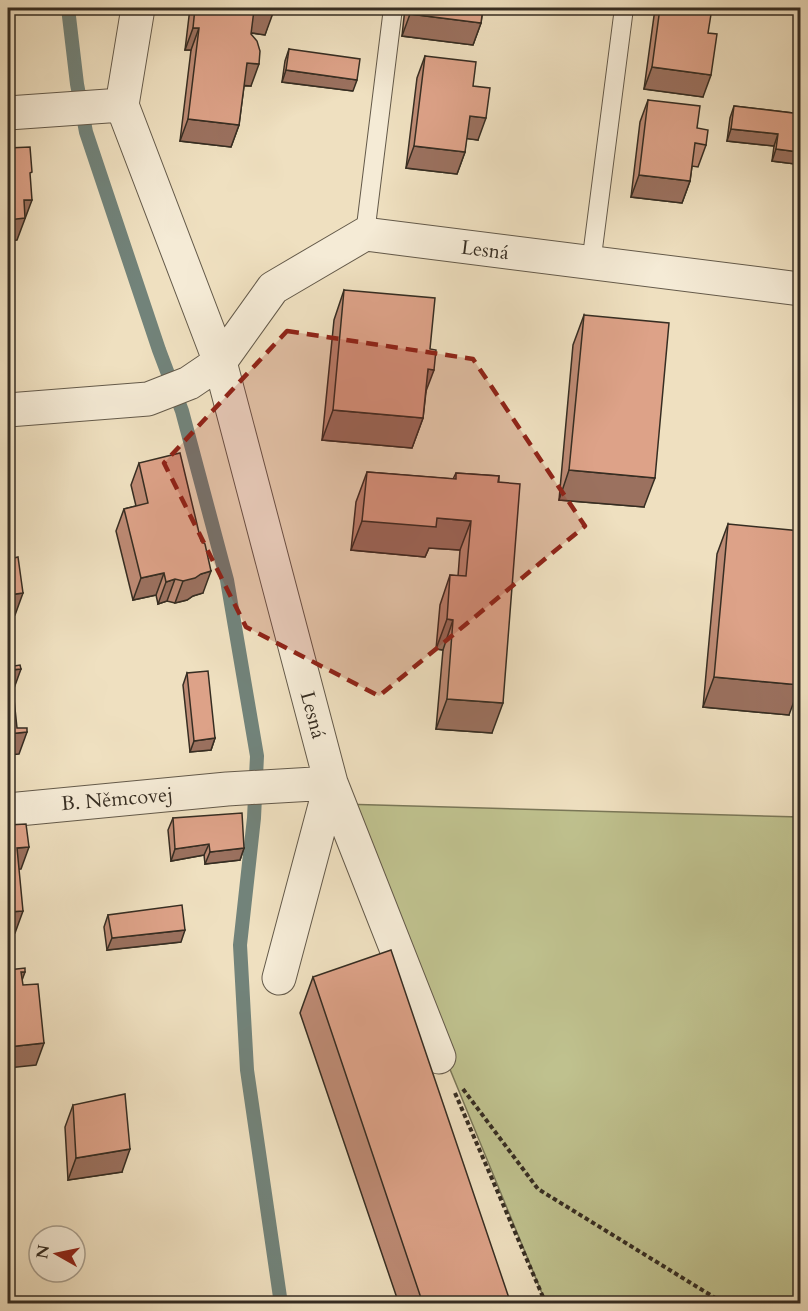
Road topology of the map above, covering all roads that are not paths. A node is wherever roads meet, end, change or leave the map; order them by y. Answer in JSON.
{"nodes":[{"id":1,"x":138,"y":8,"type":"edge"},
{"id":2,"x":393,"y":8,"type":"edge"},
{"id":3,"x":624,"y":8,"type":"edge"},
{"id":4,"x":111,"y":105,"type":"junction"},
{"id":5,"x":8,"y":113,"type":"edge"},
{"id":6,"x":365,"y":234,"type":"junction"},
{"id":7,"x":591,"y":264,"type":"junction"},
{"id":8,"x":801,"y":289,"type":"edge"},
{"id":9,"x":220,"y":362,"type":"junction"},
{"id":10,"x":8,"y":410,"type":"edge"},
{"id":11,"x":331,"y":783,"type":"junction"},
{"id":12,"x":8,"y":810,"type":"edge"},
{"id":13,"x":279,"y":978,"type":"dead end"},
{"id":14,"x":439,"y":1057,"type":"road end"}],
"edges":[{"from":1,"to":4,"type":"street"},
{"from":2,"to":6,"type":"lane"},
{"from":3,"to":7,"type":"lane"},
{"from":4,"to":5,"type":"street"},
{"from":4,"to":9,"type":"street","name":"Lesná"},
{"from":6,"to":7,"type":"street","name":"Lesná"},
{"from":6,"to":9,"type":"street"},
{"from":7,"to":8,"type":"street","name":"Lesná"},
{"from":9,"to":10,"type":"street"},
{"from":9,"to":11,"type":"street","name":"Lesná"},
{"from":11,"to":12,"type":"street","name":"B. Němcovej"},
{"from":11,"to":13,"type":"street"},
{"from":11,"to":14,"type":"street","name":"Lesná"}]}
